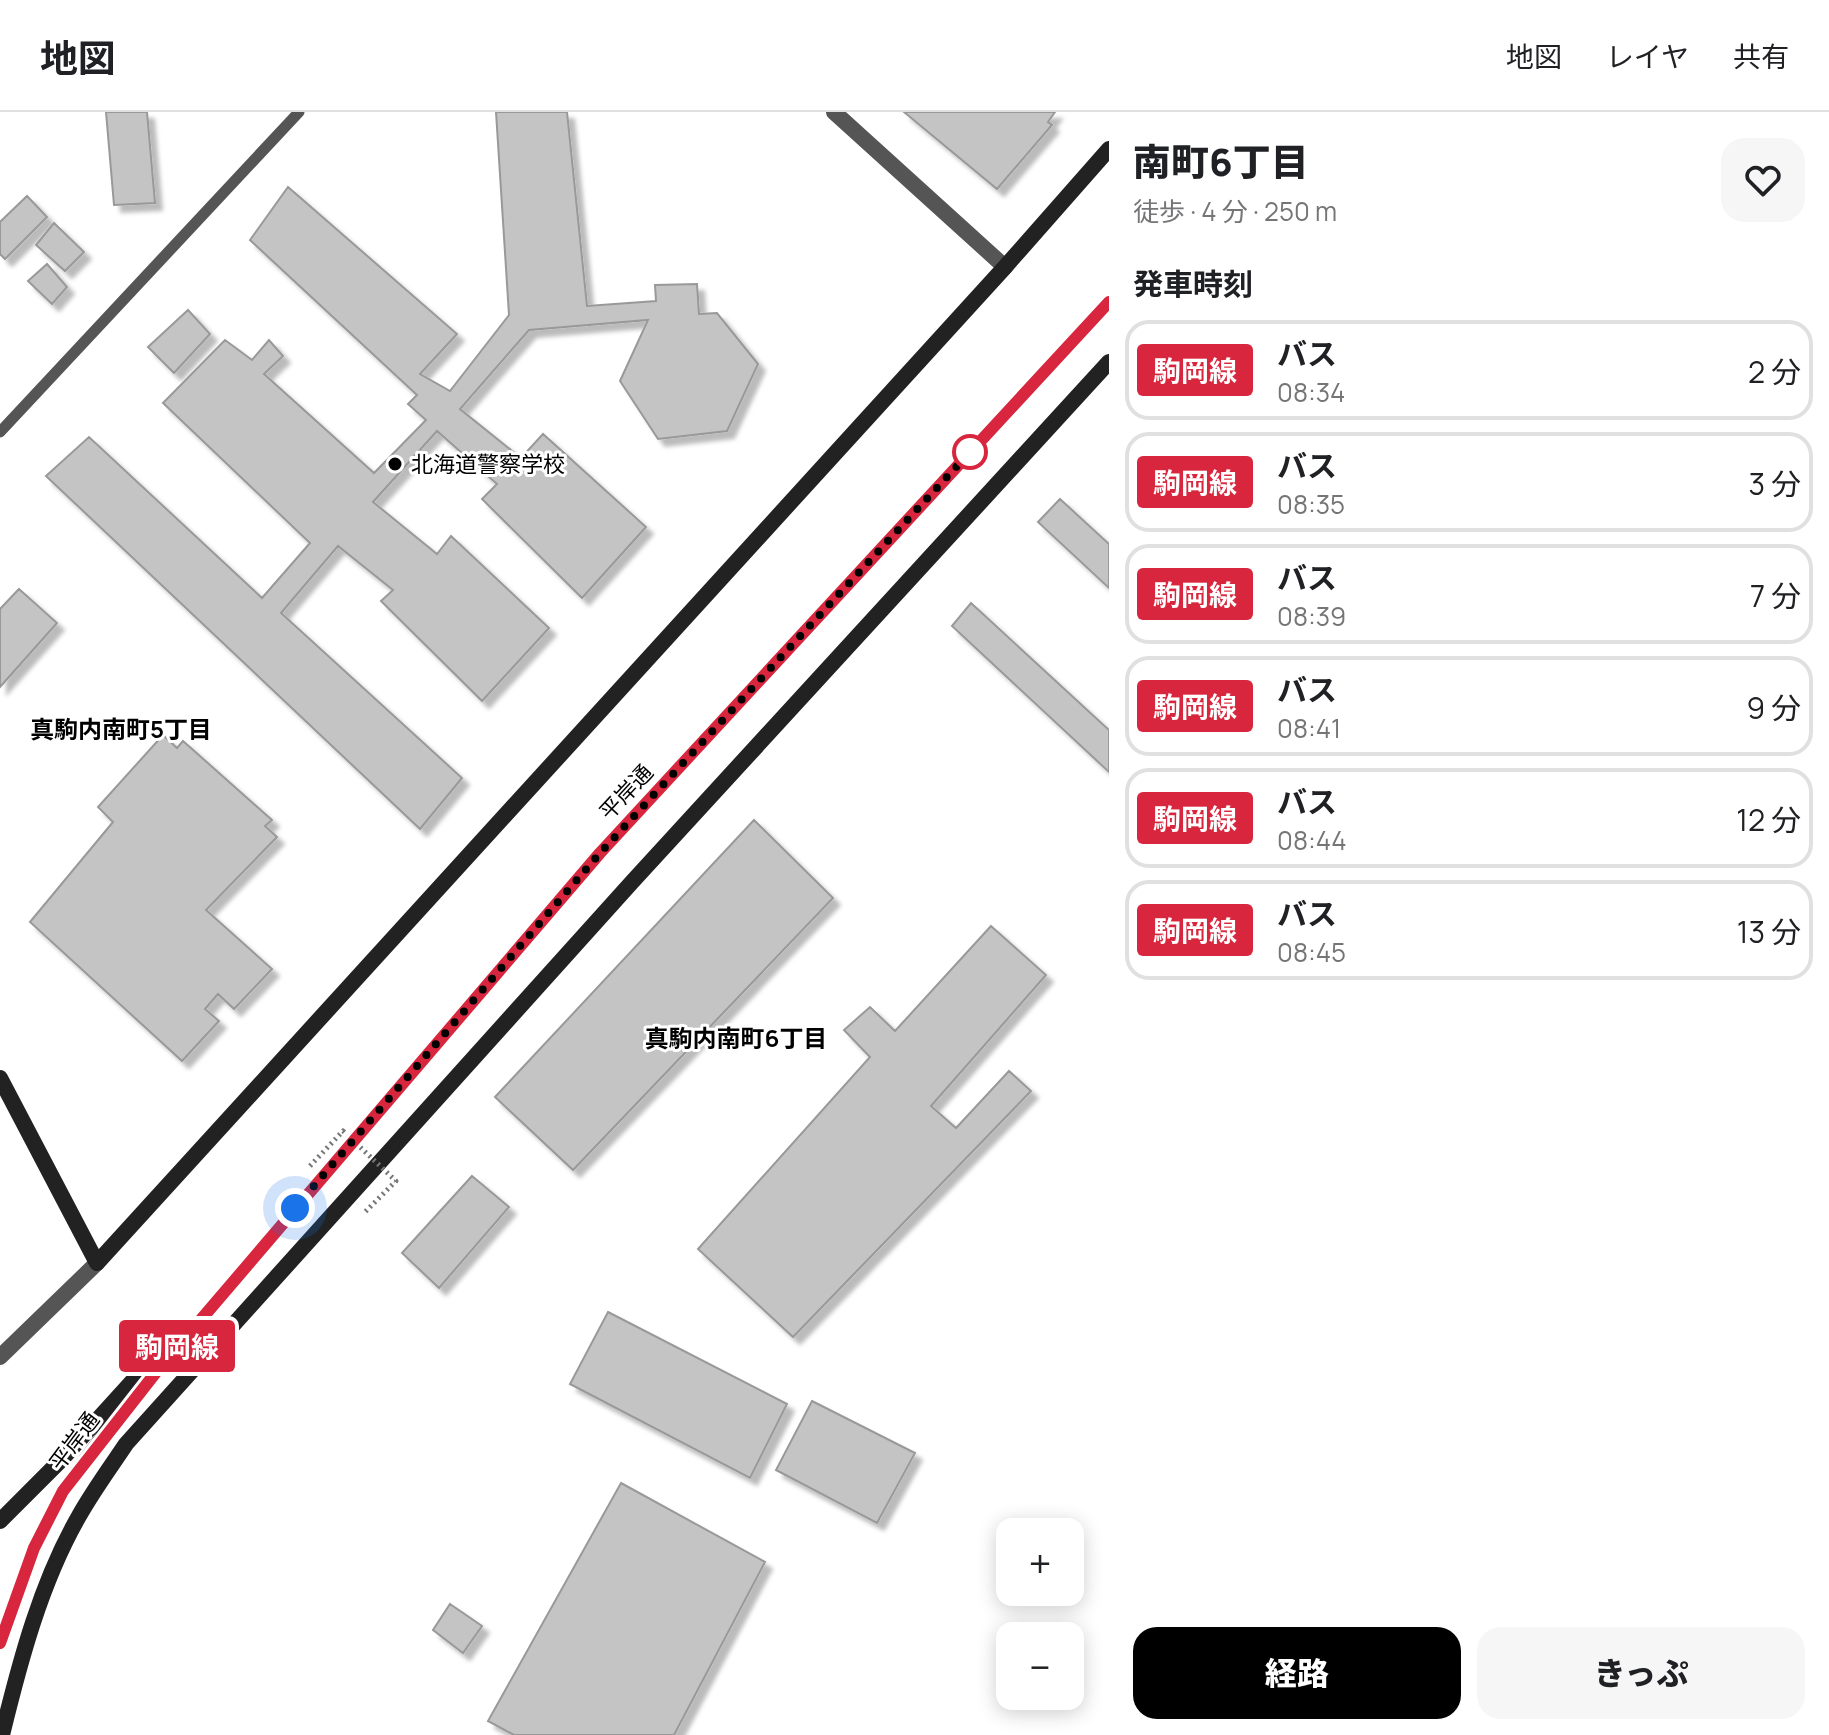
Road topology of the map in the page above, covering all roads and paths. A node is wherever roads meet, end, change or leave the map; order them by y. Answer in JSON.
{"nodes":[{"id":1,"x":299,"y":112,"type":"edge"},
{"id":2,"x":834,"y":112,"type":"edge"},
{"id":3,"x":1109,"y":149,"type":"edge"},
{"id":4,"x":1005,"y":267,"type":"junction"},
{"id":5,"x":1109,"y":302,"type":"edge"},
{"id":6,"x":1109,"y":362,"type":"edge"},
{"id":7,"x":0,"y":432,"type":"edge"},
{"id":8,"x":0,"y":1078,"type":"edge"},
{"id":9,"x":310,"y":1166,"type":"dead end"},
{"id":10,"x":364,"y":1213,"type":"dead end"},
{"id":11,"x":97,"y":1263,"type":"junction"},
{"id":12,"x":193,"y":1326,"type":"junction"},
{"id":13,"x":0,"y":1357,"type":"edge"},
{"id":14,"x":0,"y":1521,"type":"edge"},
{"id":15,"x":0,"y":1643,"type":"edge"},
{"id":16,"x":2,"y":1735,"type":"edge"}],
"edges":[{"from":1,"to":7,"type":"lane"},
{"from":2,"to":4,"type":"street"},
{"from":3,"to":4,"type":"street"},
{"from":4,"to":11,"type":"street"},
{"from":5,"to":12,"type":"street","name":"平岸通"},
{"from":6,"to":16,"type":"street","name":"平岸通"},
{"from":8,"to":11,"type":"street"},
{"from":9,"to":10,"type":"path","bridge":true},
{"from":11,"to":13,"type":"street"},
{"from":12,"to":14,"type":"street","name":"平岸通"},
{"from":12,"to":15,"type":"street","name":"平岸通"}]}
